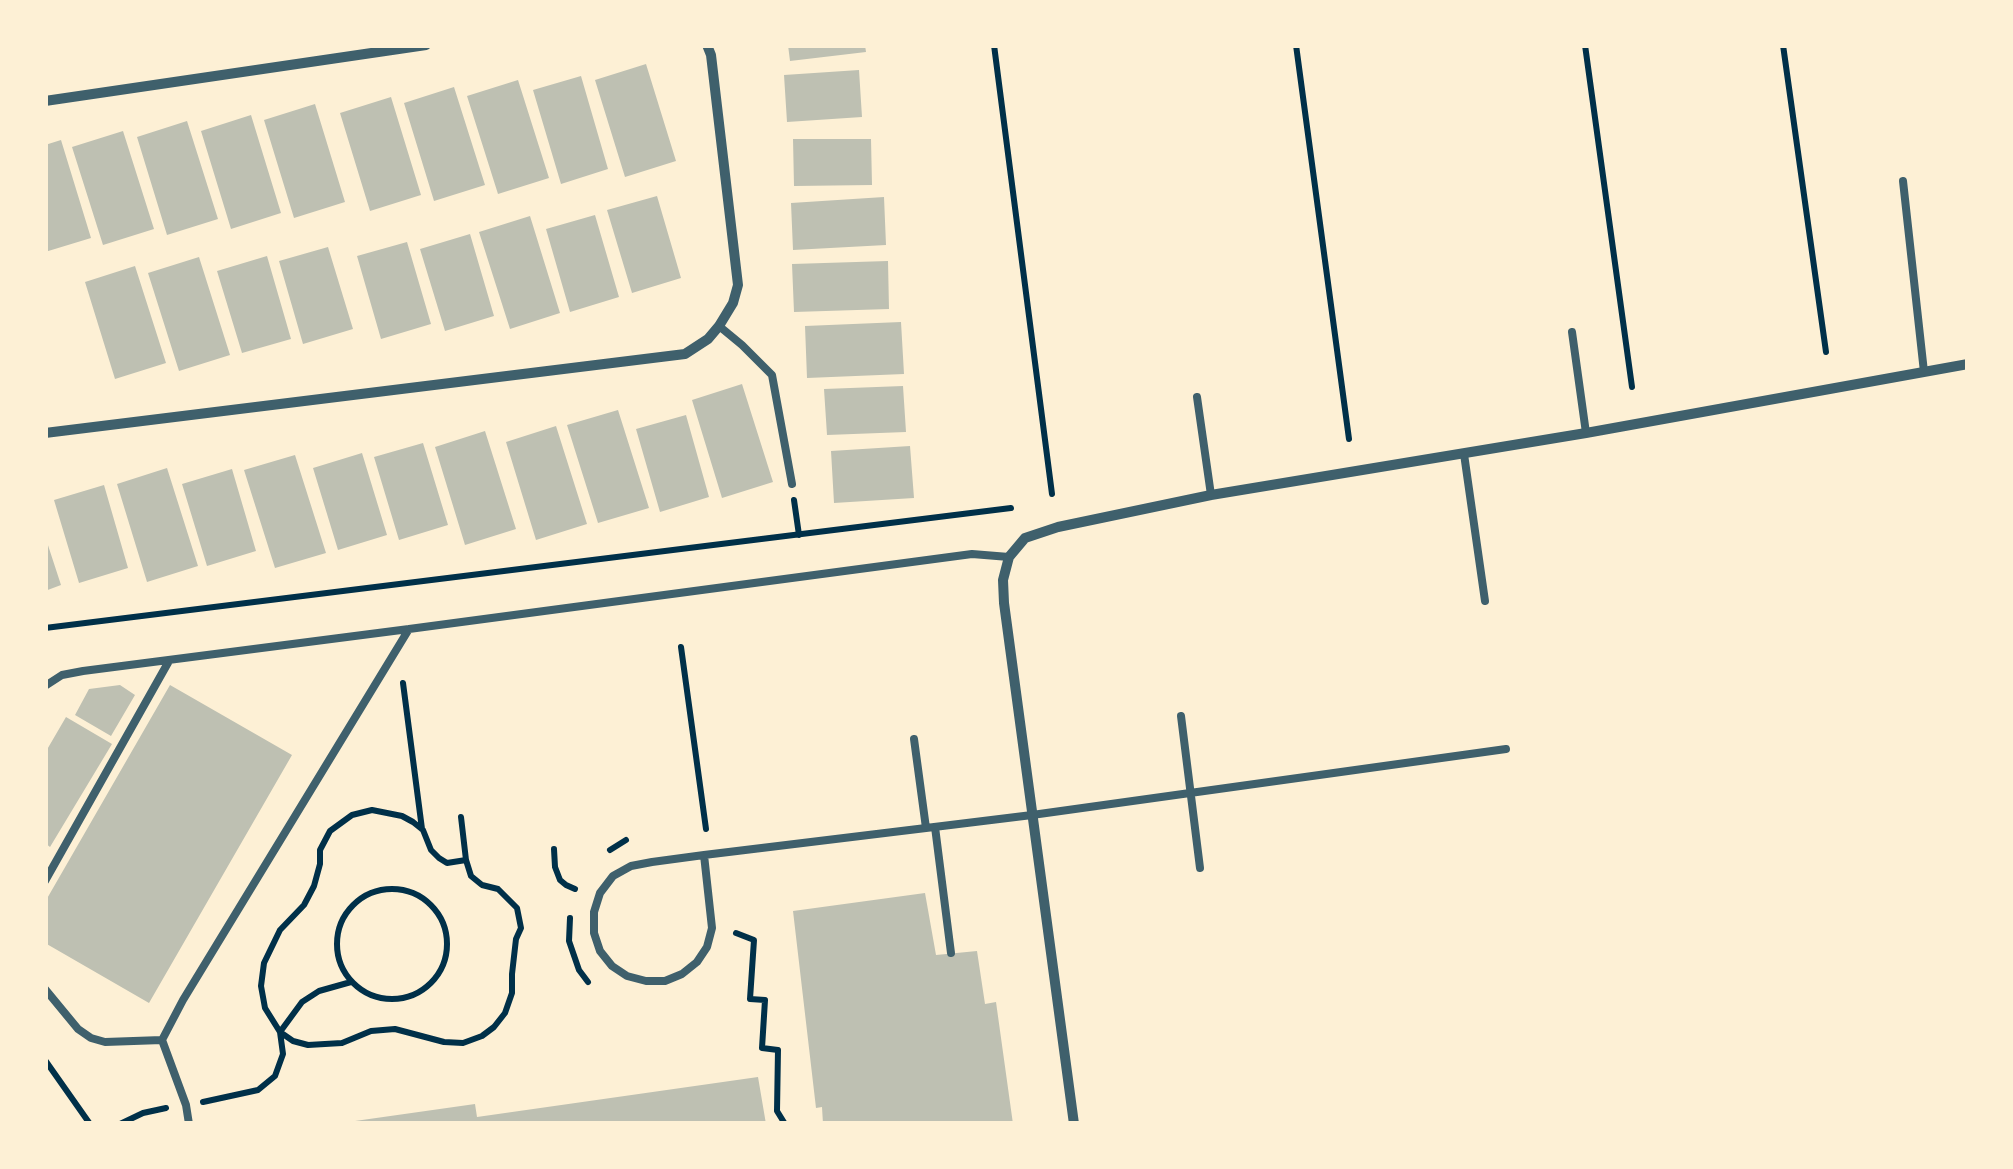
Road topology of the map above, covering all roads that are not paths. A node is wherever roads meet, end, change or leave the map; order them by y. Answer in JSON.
{"nodes":[{"id":1,"x":426,"y":45,"type":"edge"},
{"id":2,"x":707,"y":45,"type":"edge"},
{"id":3,"x":45,"y":101,"type":"edge"},
{"id":4,"x":1904,"y":181,"type":"dead end"},
{"id":5,"x":719,"y":326,"type":"junction"},
{"id":6,"x":1572,"y":332,"type":"dead end"},
{"id":7,"x":1968,"y":364,"type":"edge"},
{"id":8,"x":1924,"y":372,"type":"junction"},
{"id":9,"x":1197,"y":397,"type":"dead end"},
{"id":10,"x":1586,"y":433,"type":"junction"},
{"id":11,"x":45,"y":434,"type":"edge"},
{"id":12,"x":1464,"y":454,"type":"junction"},
{"id":13,"x":792,"y":484,"type":"road end"},
{"id":14,"x":1212,"y":495,"type":"junction"},
{"id":15,"x":1009,"y":556,"type":"junction"},
{"id":16,"x":1485,"y":601,"type":"dead end"},
{"id":17,"x":409,"y":629,"type":"junction"},
{"id":18,"x":169,"y":661,"type":"junction"},
{"id":19,"x":45,"y":686,"type":"edge"},
{"id":20,"x":1180,"y":716,"type":"dead end"},
{"id":21,"x":914,"y":739,"type":"dead end"},
{"id":22,"x":1506,"y":750,"type":"dead end"},
{"id":23,"x":1190,"y":793,"type":"junction"},
{"id":24,"x":1032,"y":814,"type":"junction"},
{"id":25,"x":931,"y":828,"type":"junction"},
{"id":26,"x":704,"y":856,"type":"junction"},
{"id":27,"x":1200,"y":868,"type":"dead end"},
{"id":28,"x":45,"y":880,"type":"edge"},
{"id":29,"x":951,"y":954,"type":"dead end"},
{"id":30,"x":45,"y":989,"type":"edge"},
{"id":31,"x":162,"y":1040,"type":"junction"},
{"id":32,"x":189,"y":1124,"type":"edge"},
{"id":33,"x":1074,"y":1124,"type":"edge"}],
"edges":[{"from":1,"to":3,"type":"street"},
{"from":2,"to":5,"type":"street"},
{"from":4,"to":8,"type":"lane"},
{"from":5,"to":11,"type":"street"},
{"from":5,"to":13,"type":"lane"},
{"from":6,"to":10,"type":"lane"},
{"from":7,"to":8,"type":"street"},
{"from":8,"to":10,"type":"street"},
{"from":9,"to":14,"type":"lane"},
{"from":10,"to":12,"type":"street"},
{"from":12,"to":14,"type":"street"},
{"from":12,"to":16,"type":"lane"},
{"from":14,"to":15,"type":"street"},
{"from":15,"to":17,"type":"lane"},
{"from":15,"to":24,"type":"street"},
{"from":17,"to":18,"type":"lane"},
{"from":17,"to":31,"type":"lane"},
{"from":18,"to":19,"type":"lane"},
{"from":18,"to":28,"type":"lane"},
{"from":20,"to":23,"type":"lane"},
{"from":21,"to":25,"type":"lane"},
{"from":22,"to":23,"type":"lane"},
{"from":23,"to":24,"type":"lane"},
{"from":23,"to":27,"type":"lane"},
{"from":24,"to":25,"type":"lane"},
{"from":24,"to":33,"type":"street"},
{"from":25,"to":26,"type":"lane"},
{"from":25,"to":29,"type":"lane"},
{"from":26,"to":26,"type":"lane"},
{"from":30,"to":31,"type":"lane"},
{"from":31,"to":32,"type":"lane"}]}
